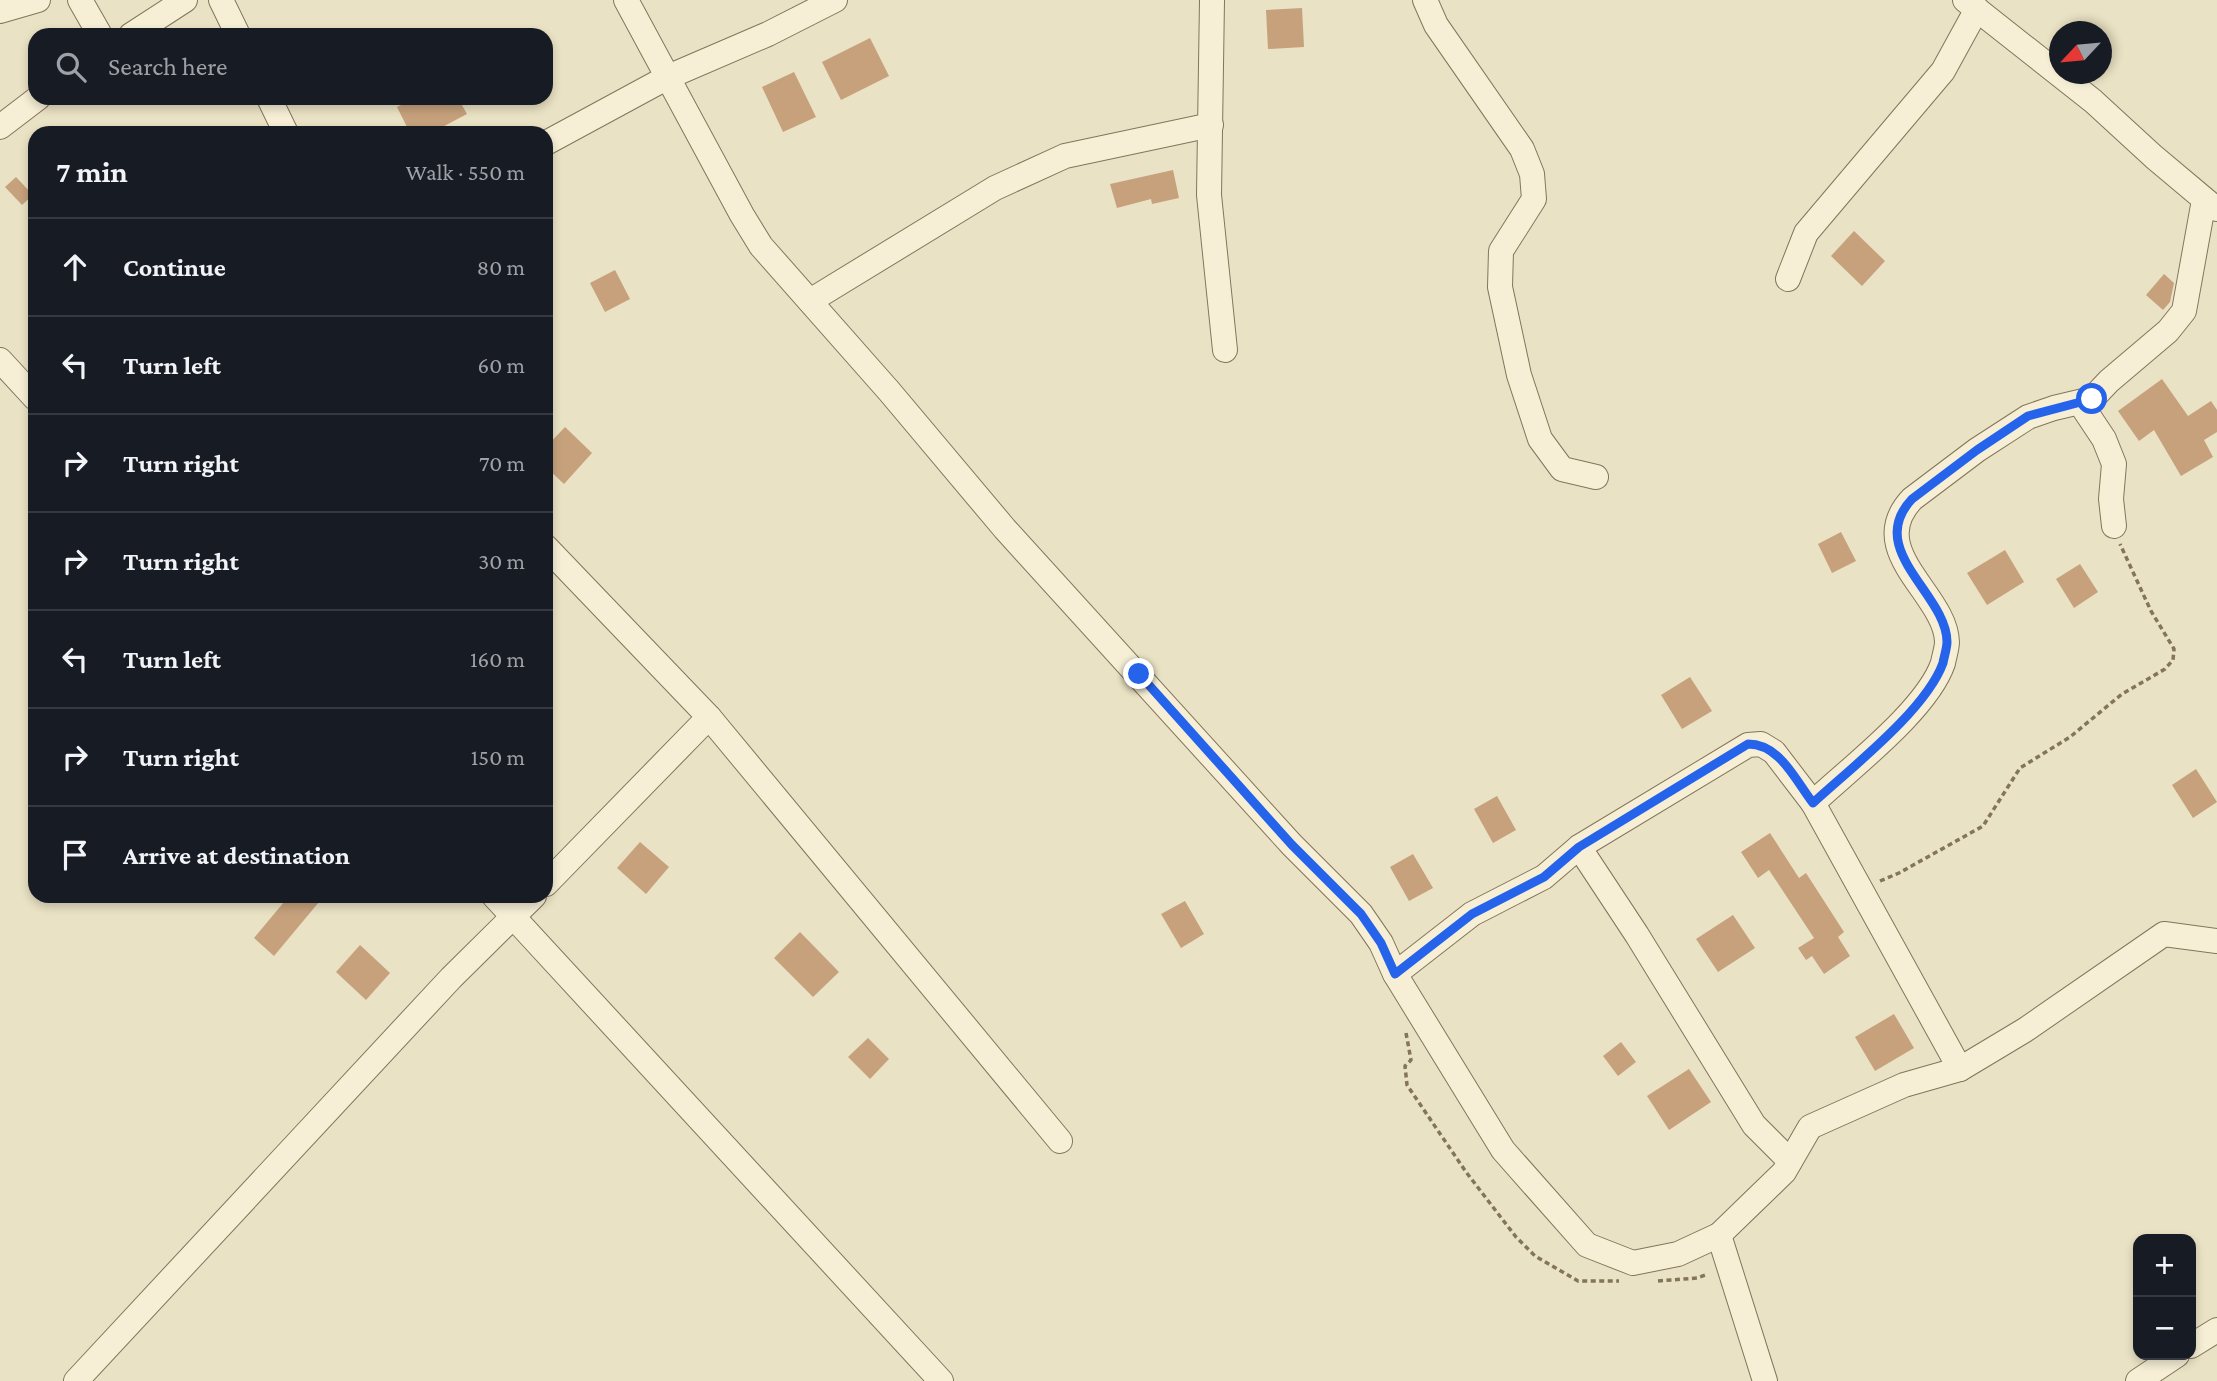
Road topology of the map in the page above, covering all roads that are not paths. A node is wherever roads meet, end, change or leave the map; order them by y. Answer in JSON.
{"nodes":[{"id":1,"x":38,"y":0,"type":"edge"},
{"id":2,"x":80,"y":0,"type":"edge"},
{"id":3,"x":186,"y":0,"type":"edge"},
{"id":4,"x":221,"y":0,"type":"edge"},
{"id":5,"x":626,"y":0,"type":"edge"},
{"id":6,"x":835,"y":0,"type":"edge"},
{"id":7,"x":1212,"y":0,"type":"edge"},
{"id":8,"x":1425,"y":0,"type":"edge"},
{"id":9,"x":1971,"y":5,"type":"edge"},
{"id":10,"x":0,"y":11,"type":"edge"},
{"id":11,"x":96,"y":28,"type":"edge"},
{"id":12,"x":142,"y":28,"type":"edge"},
{"id":13,"x":235,"y":28,"type":"edge"},
{"id":14,"x":668,"y":77,"type":"junction"},
{"id":15,"x":29,"y":105,"type":"edge"},
{"id":16,"x":272,"y":105,"type":"edge"},
{"id":17,"x":1211,"y":125,"type":"junction"},
{"id":18,"x":283,"y":126,"type":"edge"},
{"id":19,"x":0,"y":127,"type":"edge"},
{"id":20,"x":553,"y":139,"type":"edge"},
{"id":21,"x":2210,"y":205,"type":"edge"},
{"id":22,"x":1788,"y":279,"type":"dead end"},
{"id":23,"x":810,"y":301,"type":"junction"},
{"id":24,"x":1225,"y":350,"type":"dead end"},
{"id":25,"x":0,"y":360,"type":"edge"},
{"id":26,"x":28,"y":390,"type":"edge"},
{"id":27,"x":2080,"y":403,"type":"junction"},
{"id":28,"x":1596,"y":477,"type":"dead end"},
{"id":29,"x":2114,"y":526,"type":"road end"},
{"id":30,"x":553,"y":554,"type":"edge"},
{"id":31,"x":709,"y":717,"type":"junction"},
{"id":32,"x":1813,"y":803,"type":"junction"},
{"id":33,"x":1579,"y":847,"type":"junction"},
{"id":34,"x":553,"y":877,"type":"edge"},
{"id":35,"x":501,"y":903,"type":"edge"},
{"id":36,"x":527,"y":903,"type":"edge"},
{"id":37,"x":514,"y":917,"type":"junction"},
{"id":38,"x":2217,"y":941,"type":"edge"},
{"id":39,"x":1395,"y":974,"type":"junction"},
{"id":40,"x":1960,"y":1069,"type":"junction"},
{"id":41,"x":1060,"y":1141,"type":"dead end"},
{"id":42,"x":1790,"y":1161,"type":"junction"},
{"id":43,"x":1719,"y":1235,"type":"junction"},
{"id":44,"x":2217,"y":1330,"type":"edge"},
{"id":45,"x":2196,"y":1343,"type":"edge"},
{"id":46,"x":2170,"y":1360,"type":"edge"},
{"id":47,"x":76,"y":1381,"type":"edge"},
{"id":48,"x":941,"y":1381,"type":"edge"},
{"id":49,"x":1765,"y":1381,"type":"edge"},
{"id":50,"x":2138,"y":1381,"type":"edge"}],
"edges":[{"from":1,"to":10,"type":"street"},
{"from":2,"to":11,"type":"street"},
{"from":3,"to":12,"type":"street"},
{"from":4,"to":13,"type":"street"},
{"from":5,"to":14,"type":"street"},
{"from":6,"to":14,"type":"street"},
{"from":7,"to":17,"type":"street"},
{"from":8,"to":28,"type":"street"},
{"from":9,"to":21,"type":"street"},
{"from":9,"to":22,"type":"street"},
{"from":14,"to":20,"type":"street"},
{"from":14,"to":23,"type":"street"},
{"from":15,"to":19,"type":"street"},
{"from":16,"to":18,"type":"street"},
{"from":17,"to":23,"type":"street"},
{"from":17,"to":24,"type":"street"},
{"from":21,"to":27,"type":"street"},
{"from":23,"to":39,"type":"street"},
{"from":25,"to":26,"type":"street"},
{"from":27,"to":29,"type":"street"},
{"from":27,"to":32,"type":"street"},
{"from":30,"to":31,"type":"street"},
{"from":31,"to":34,"type":"street"},
{"from":31,"to":41,"type":"street"},
{"from":32,"to":33,"type":"street"},
{"from":32,"to":40,"type":"street"},
{"from":33,"to":39,"type":"street"},
{"from":33,"to":42,"type":"street"},
{"from":35,"to":37,"type":"street"},
{"from":36,"to":37,"type":"street"},
{"from":37,"to":47,"type":"street"},
{"from":37,"to":48,"type":"street"},
{"from":38,"to":40,"type":"street"},
{"from":39,"to":43,"type":"street"},
{"from":40,"to":42,"type":"street"},
{"from":42,"to":43,"type":"street"},
{"from":43,"to":49,"type":"street"},
{"from":44,"to":45,"type":"street"},
{"from":46,"to":50,"type":"street"}]}
